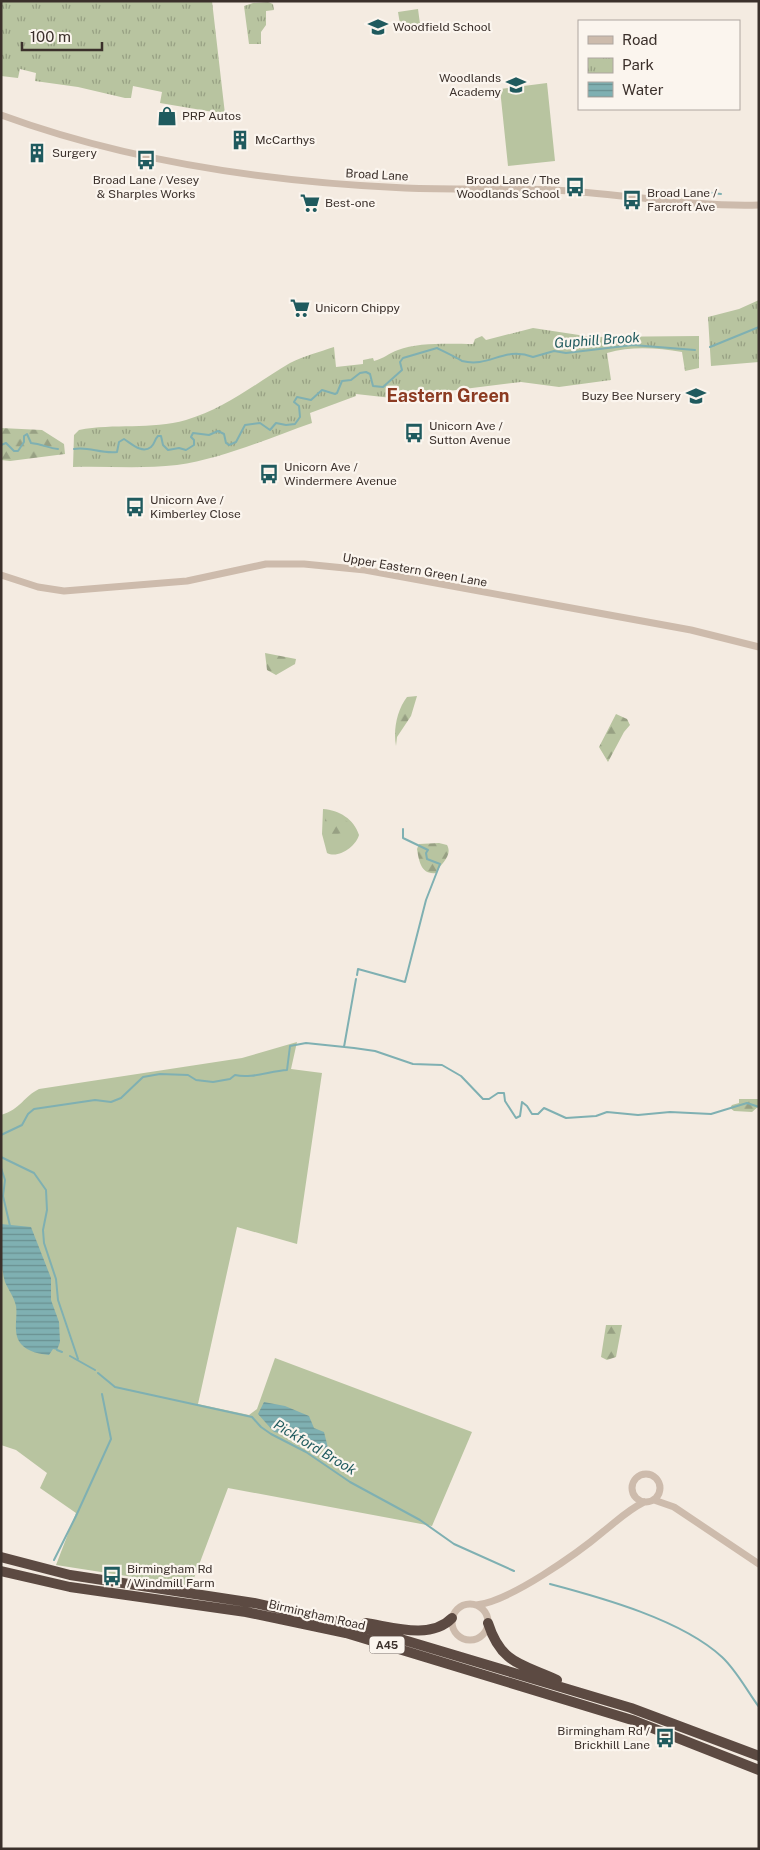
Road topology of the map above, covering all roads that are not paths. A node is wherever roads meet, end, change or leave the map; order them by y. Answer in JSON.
{"nodes":[{"id":1,"x":1,"y":115,"type":"edge"},
{"id":2,"x":759,"y":205,"type":"edge"},
{"id":3,"x":1,"y":575,"type":"edge"},
{"id":4,"x":759,"y":647,"type":"edge"},
{"id":5,"x":660,"y":1490,"type":"junction"},
{"id":6,"x":634,"y":1495,"type":"junction"},
{"id":7,"x":654,"y":1500,"type":"junction"},
{"id":8,"x":644,"y":1502,"type":"junction"},
{"id":9,"x":674,"y":1507,"type":"junction"},
{"id":10,"x":628,"y":1510,"type":"junction"},
{"id":11,"x":1,"y":1557,"type":"edge"},
{"id":12,"x":759,"y":1564,"type":"edge"},
{"id":13,"x":1,"y":1571,"type":"edge"},
{"id":14,"x":500,"y":1599,"type":"junction"},
{"id":15,"x":476,"y":1605,"type":"junction"},
{"id":16,"x":311,"y":1614,"type":"junction"},
{"id":17,"x":452,"y":1618,"type":"junction"},
{"id":18,"x":488,"y":1621,"type":"junction"},
{"id":19,"x":597,"y":1698,"type":"junction"},
{"id":20,"x":759,"y":1756,"type":"edge"},
{"id":21,"x":759,"y":1770,"type":"edge"}],
"edges":[{"from":1,"to":2,"type":"street","name":"Broad Lane"},
{"from":3,"to":4,"type":"street","name":"Upper Eastern Green Lane"},
{"from":5,"to":6,"type":"street"},
{"from":5,"to":7,"type":"street"},
{"from":5,"to":9,"type":"street"},
{"from":6,"to":8,"type":"street"},
{"from":6,"to":10,"type":"street"},
{"from":7,"to":8,"type":"street"},
{"from":7,"to":9,"type":"street"},
{"from":8,"to":10,"type":"street"},
{"from":9,"to":12,"type":"street"},
{"from":10,"to":14,"type":"street"},
{"from":11,"to":16,"type":"highway","name":"Birmingham Road","number":"A45"},
{"from":13,"to":21,"type":"highway","name":"Birmingham Road","number":"A45"},
{"from":14,"to":15,"type":"street"},
{"from":14,"to":18,"type":"street"},
{"from":15,"to":17,"type":"street"},
{"from":15,"to":18,"type":"street"},
{"from":16,"to":17,"type":"highway"},
{"from":16,"to":19,"type":"highway","name":"Birmingham Road","number":"A45"},
{"from":17,"to":18,"type":"street"},
{"from":18,"to":19,"type":"highway"},
{"from":19,"to":20,"type":"highway","name":"Birmingham Road","number":"A45"}]}
